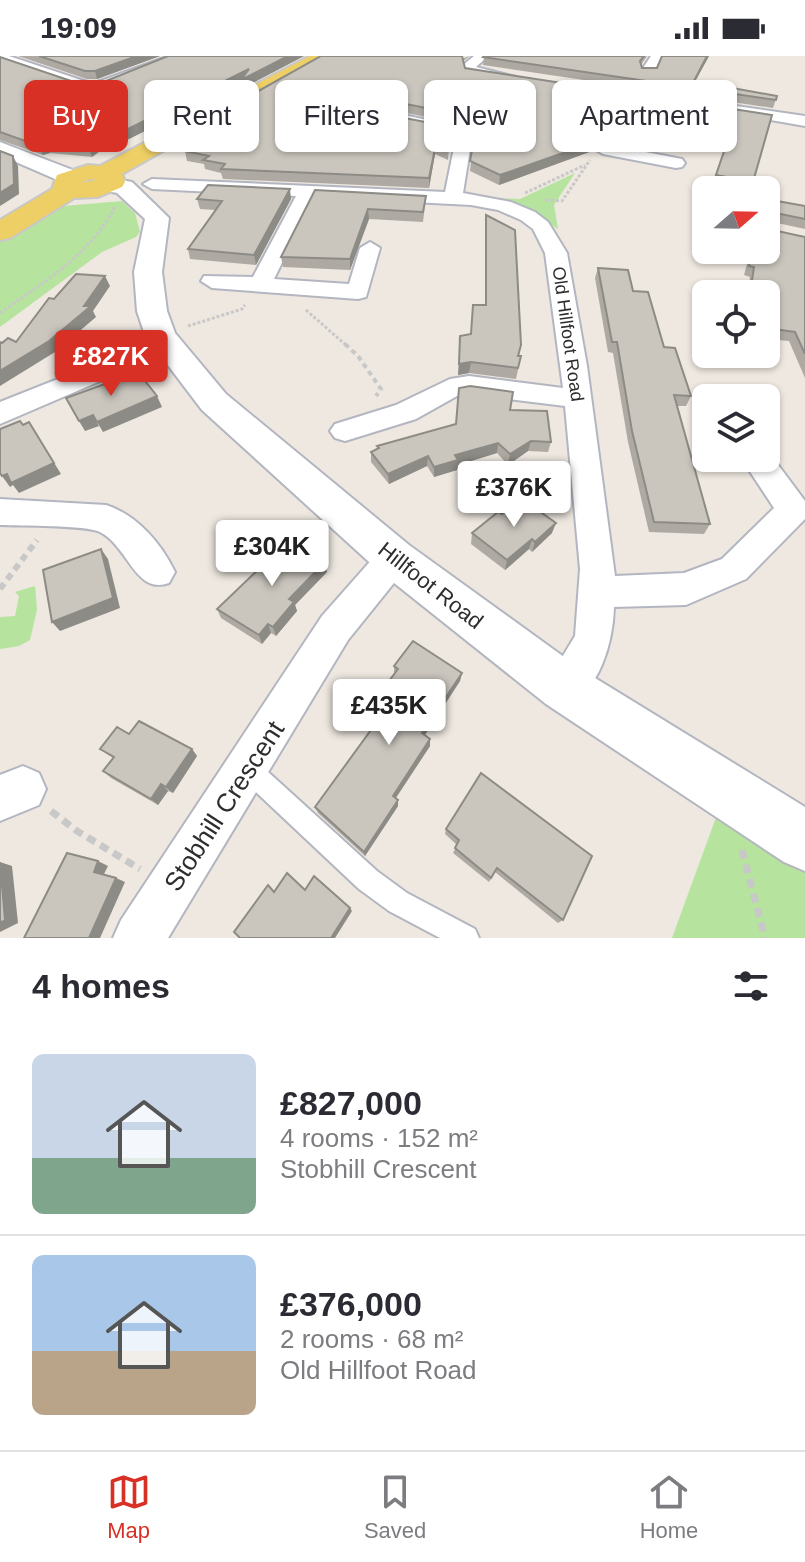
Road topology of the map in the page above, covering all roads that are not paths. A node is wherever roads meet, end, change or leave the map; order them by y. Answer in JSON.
{"nodes":[{"id":1,"x":41,"y":56,"type":"edge"},
{"id":2,"x":181,"y":56,"type":"edge"},
{"id":3,"x":323,"y":56,"type":"edge"},
{"id":4,"x":482,"y":56,"type":"edge"},
{"id":5,"x":656,"y":56,"type":"edge"},
{"id":6,"x":0,"y":57,"type":"edge"},
{"id":7,"x":19,"y":64,"type":"junction"},
{"id":8,"x":0,"y":70,"type":"edge"},
{"id":9,"x":647,"y":71,"type":"edge"},
{"id":10,"x":525,"y":79,"type":"edge"},
{"id":11,"x":737,"y":110,"type":"edge"},
{"id":12,"x":408,"y":121,"type":"edge"},
{"id":13,"x":805,"y":121,"type":"edge"},
{"id":14,"x":0,"y":148,"type":"edge"},
{"id":15,"x":627,"y":152,"type":"edge"},
{"id":16,"x":676,"y":163,"type":"dead end"},
{"id":17,"x":105,"y":183,"type":"junction"},
{"id":18,"x":308,"y":191,"type":"junction"},
{"id":19,"x":462,"y":199,"type":"junction"},
{"id":20,"x":0,"y":232,"type":"edge"},
{"id":21,"x":370,"y":248,"type":"dead end"},
{"id":22,"x":212,"y":281,"type":"dead end"},
{"id":23,"x":261,"y":283,"type":"junction"},
{"id":24,"x":163,"y":339,"type":"junction"},
{"id":25,"x":578,"y":399,"type":"junction"},
{"id":26,"x":0,"y":414,"type":"edge"},
{"id":27,"x":345,"y":431,"type":"dead end"},
{"id":28,"x":766,"y":472,"type":"edge"},
{"id":29,"x":0,"y":512,"type":"edge"},
{"id":30,"x":394,"y":558,"type":"junction"},
{"id":31,"x":157,"y":572,"type":"dead end"},
{"id":32,"x":597,"y":592,"type":"junction"},
{"id":33,"x":564,"y":687,"type":"junction"},
{"id":34,"x":248,"y":769,"type":"junction"},
{"id":35,"x":805,"y":841,"type":"edge"},
{"id":36,"x":139,"y":938,"type":"edge"},
{"id":37,"x":466,"y":938,"type":"edge"}],
"edges":[{"from":1,"to":7,"type":"street"},
{"from":2,"to":7,"type":"street"},
{"from":3,"to":17,"type":"main road"},
{"from":4,"to":10,"type":"street"},
{"from":5,"to":9,"type":"street"},
{"from":6,"to":7,"type":"street"},
{"from":7,"to":8,"type":"street"},
{"from":11,"to":13,"type":"street"},
{"from":12,"to":19,"type":"street"},
{"from":14,"to":17,"type":"street"},
{"from":15,"to":16,"type":"street"},
{"from":17,"to":18,"type":"street","name":"Old Hillfoot Road"},
{"from":17,"to":20,"type":"main road"},
{"from":17,"to":24,"type":"street","name":"Hillfoot Road"},
{"from":18,"to":19,"type":"street","name":"Old Hillfoot Road"},
{"from":18,"to":23,"type":"street"},
{"from":19,"to":25,"type":"street","name":"Old Hillfoot Road"},
{"from":21,"to":23,"type":"street"},
{"from":22,"to":23,"type":"street"},
{"from":24,"to":26,"type":"street"},
{"from":24,"to":30,"type":"street","name":"Hillfoot Road"},
{"from":25,"to":27,"type":"street"},
{"from":25,"to":32,"type":"street","name":"Old Hillfoot Road"},
{"from":28,"to":32,"type":"street"},
{"from":29,"to":31,"type":"street"},
{"from":30,"to":33,"type":"street","name":"Hillfoot Road"},
{"from":30,"to":34,"type":"street","name":"Stobhill Crescent"},
{"from":32,"to":33,"type":"street","name":"Old Hillfoot Road"},
{"from":33,"to":35,"type":"street","name":"Hillfoot Road"},
{"from":34,"to":36,"type":"street","name":"Stobhill Crescent"},
{"from":34,"to":37,"type":"lane"}]}
